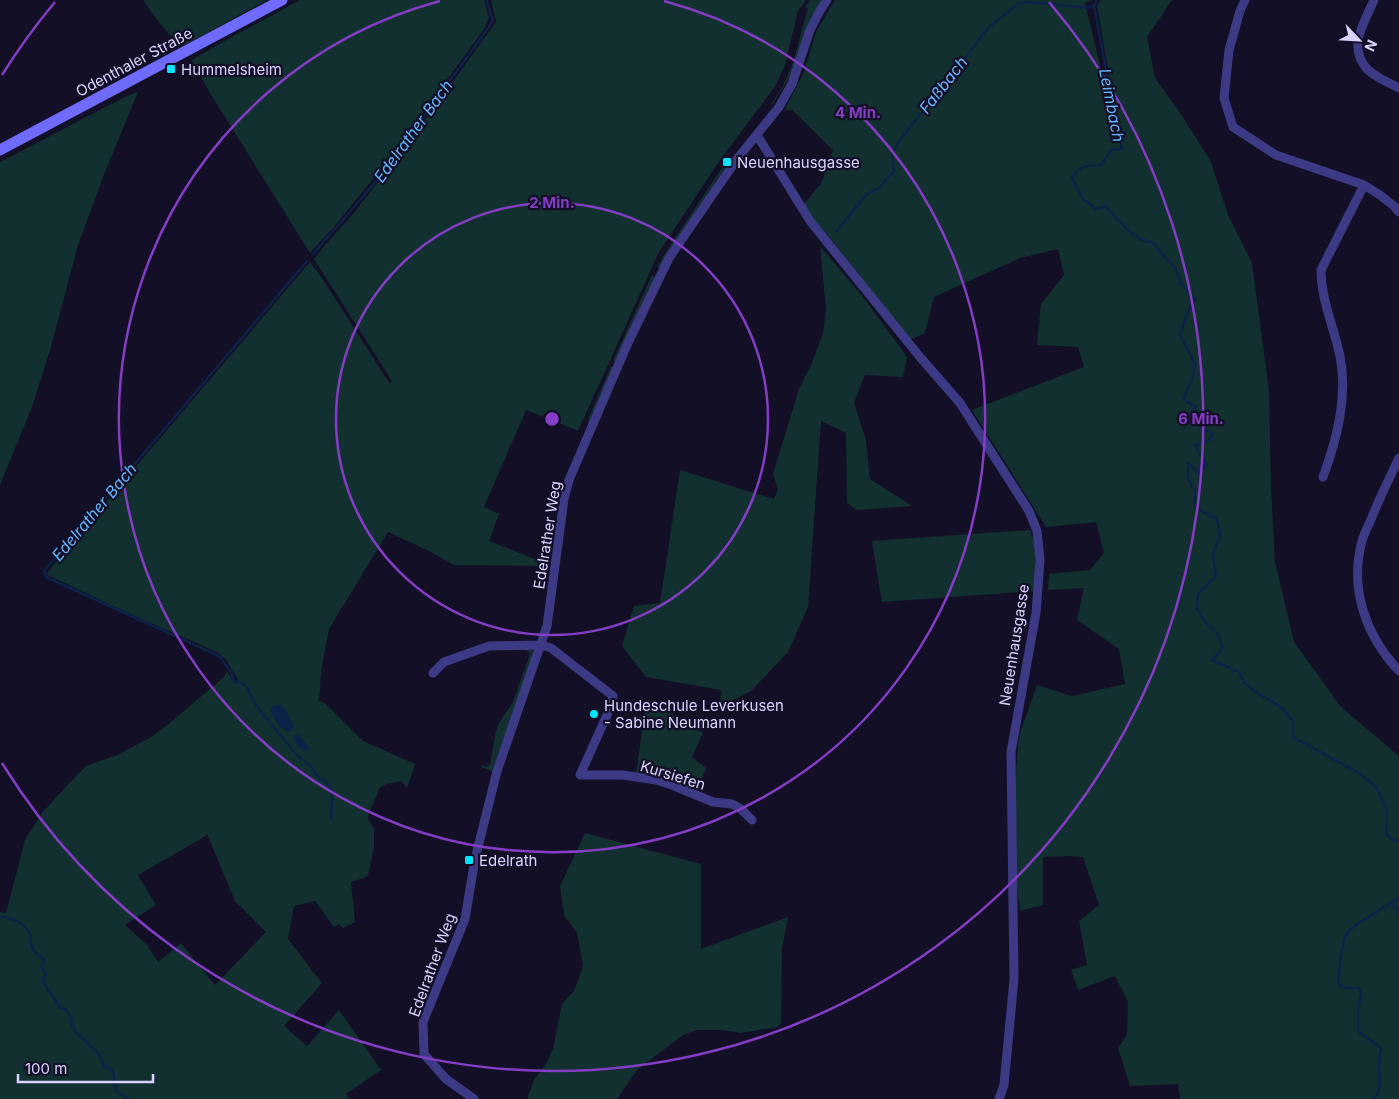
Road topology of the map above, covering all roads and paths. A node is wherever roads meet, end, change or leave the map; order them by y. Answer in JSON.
{"nodes":[{"id":1,"x":282,"y":0,"type":"edge"},
{"id":2,"x":827,"y":0,"type":"edge"},
{"id":3,"x":1245,"y":0,"type":"edge"},
{"id":4,"x":1374,"y":0,"type":"edge"},
{"id":5,"x":1399,"y":88,"type":"edge"},
{"id":6,"x":757,"y":135,"type":"junction"},
{"id":7,"x":0,"y":150,"type":"edge"},
{"id":8,"x":1364,"y":185,"type":"junction"},
{"id":9,"x":1399,"y":212,"type":"edge"},
{"id":10,"x":1399,"y":458,"type":"edge"},
{"id":11,"x":1323,"y":477,"type":"dead end"},
{"id":12,"x":541,"y":644,"type":"junction"},
{"id":13,"x":1399,"y":671,"type":"edge"},
{"id":14,"x":433,"y":673,"type":"dead end"},
{"id":15,"x":752,"y":820,"type":"dead end"},
{"id":16,"x":474,"y":1099,"type":"edge"},
{"id":17,"x":999,"y":1099,"type":"edge"}],
"edges":[{"from":1,"to":7,"type":"main road","name":"Odenthaler Straße"},
{"from":2,"to":6,"type":"street","name":"Edelrather Weg"},
{"from":3,"to":8,"type":"street"},
{"from":4,"to":5,"type":"street"},
{"from":6,"to":12,"type":"street","name":"Edelrather Weg"},
{"from":6,"to":17,"type":"street","name":"Neuenhausgasse"},
{"from":8,"to":9,"type":"street"},
{"from":8,"to":11,"type":"street"},
{"from":10,"to":13,"type":"street"},
{"from":12,"to":14,"type":"street"},
{"from":12,"to":15,"type":"street","name":"Kursiefen"},
{"from":12,"to":16,"type":"street","name":"Edelrather Weg"}]}
